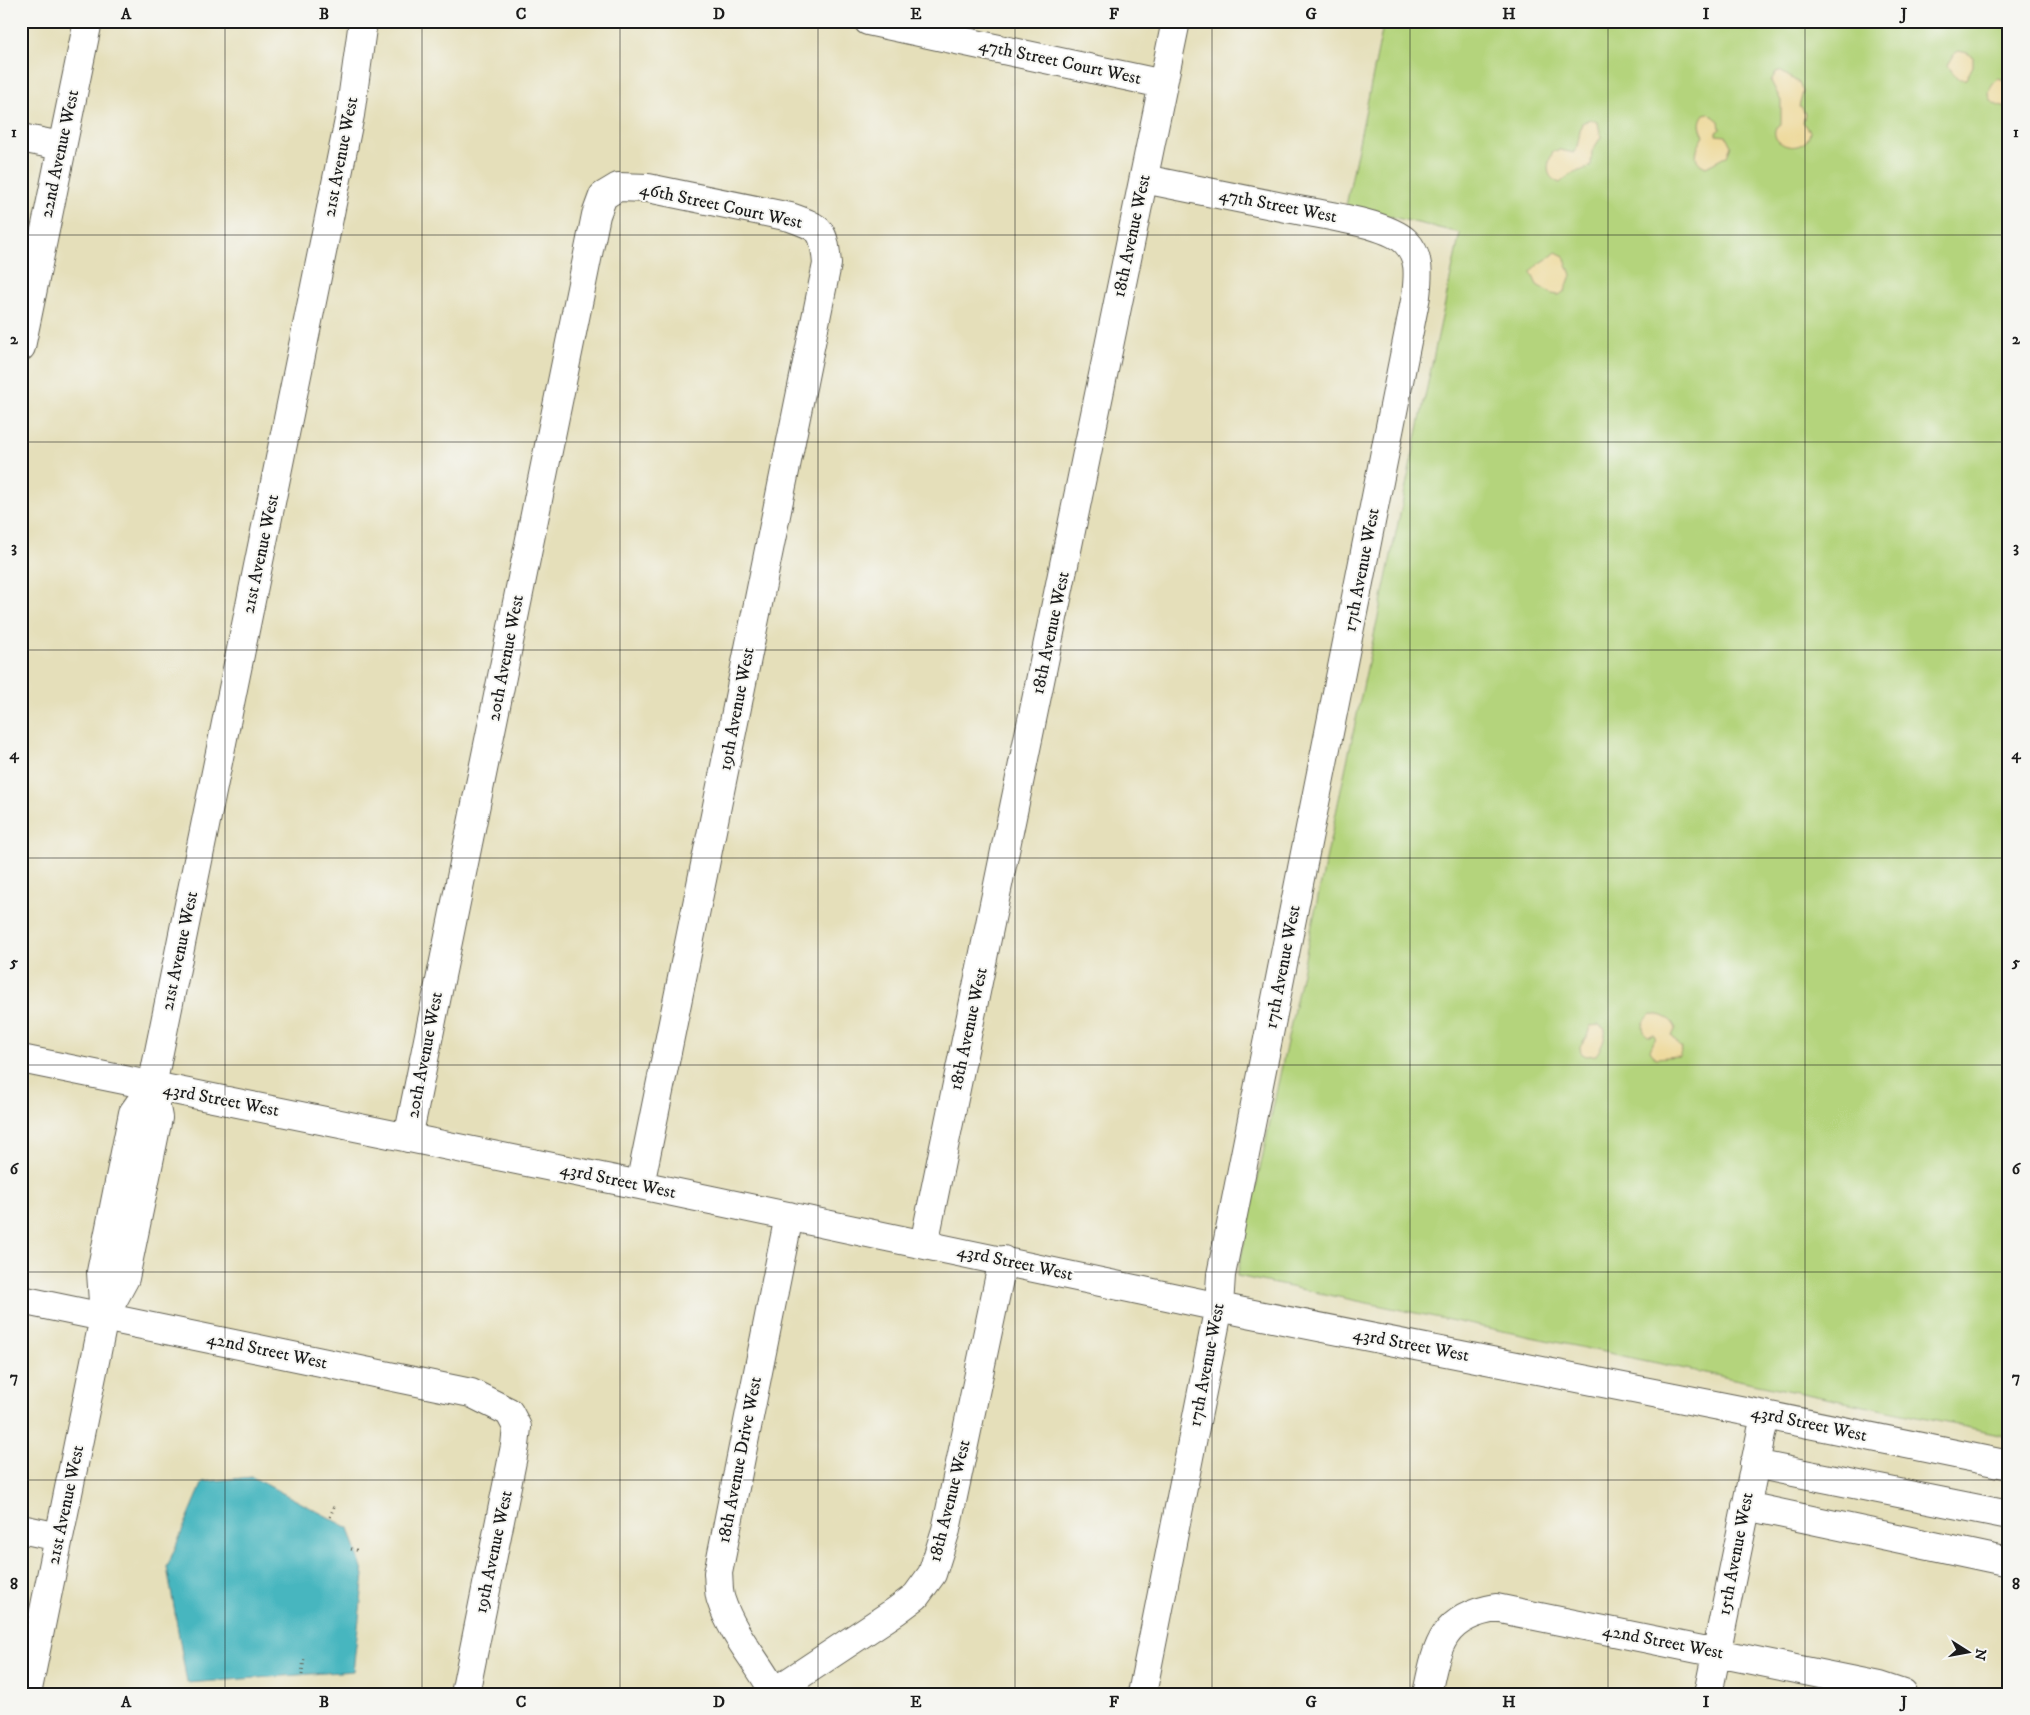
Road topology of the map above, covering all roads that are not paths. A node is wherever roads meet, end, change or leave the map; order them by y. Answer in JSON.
{"nodes":[{"id":1,"x":88,"y":21,"type":"edge"},
{"id":2,"x":362,"y":21,"type":"edge"},
{"id":3,"x":868,"y":21,"type":"edge"},
{"id":4,"x":1176,"y":21,"type":"edge"},
{"id":5,"x":1164,"y":84,"type":"junction"},
{"id":6,"x":21,"y":138,"type":"edge"},
{"id":7,"x":61,"y":146,"type":"junction"},
{"id":8,"x":1144,"y":179,"type":"junction"},
{"id":9,"x":618,"y":187,"type":"joint"},
{"id":10,"x":821,"y":233,"type":"joint"},
{"id":11,"x":1408,"y":243,"type":"joint"},
{"id":12,"x":21,"y":347,"type":"edge"},
{"id":13,"x":21,"y":1059,"type":"edge"},
{"id":14,"x":152,"y":1086,"type":"junction"},
{"id":15,"x":408,"y":1138,"type":"junction"},
{"id":16,"x":640,"y":1185,"type":"junction"},
{"id":17,"x":789,"y":1216,"type":"junction"},
{"id":18,"x":924,"y":1244,"type":"junction"},
{"id":19,"x":1003,"y":1260,"type":"junction"},
{"id":20,"x":21,"y":1300,"type":"edge"},
{"id":21,"x":1220,"y":1306,"type":"junction"},
{"id":22,"x":104,"y":1317,"type":"junction"},
{"id":23,"x":509,"y":1412,"type":"joint"},
{"id":24,"x":1765,"y":1415,"type":"junction"},
{"id":25,"x":1754,"y":1464,"type":"junction"},
{"id":26,"x":2009,"y":1465,"type":"edge"},
{"id":27,"x":1746,"y":1506,"type":"junction"},
{"id":28,"x":2009,"y":1515,"type":"edge"},
{"id":29,"x":21,"y":1529,"type":"edge"},
{"id":30,"x":59,"y":1536,"type":"junction"},
{"id":31,"x":2009,"y":1562,"type":"edge"},
{"id":32,"x":1716,"y":1653,"type":"junction"},
{"id":33,"x":772,"y":1693,"type":"edge"},
{"id":34,"x":27,"y":1694,"type":"edge"},
{"id":35,"x":465,"y":1694,"type":"edge"},
{"id":36,"x":1142,"y":1694,"type":"edge"},
{"id":37,"x":1427,"y":1694,"type":"edge"},
{"id":38,"x":1708,"y":1694,"type":"edge"},
{"id":39,"x":1903,"y":1694,"type":"edge"}],
"edges":[{"from":1,"to":7,"type":"street","name":"22nd Avenue West"},
{"from":2,"to":14,"type":"street","name":"21st Avenue West"},
{"from":3,"to":5,"type":"street","name":"47th Street Court West"},
{"from":4,"to":5,"type":"street","name":"18th Avenue West"},
{"from":5,"to":8,"type":"street","name":"18th Avenue West"},
{"from":6,"to":7,"type":"street"},
{"from":7,"to":12,"type":"street","name":"22nd Avenue West"},
{"from":8,"to":11,"type":"street","name":"47th Street West"},
{"from":8,"to":18,"type":"street","name":"18th Avenue West"},
{"from":9,"to":10,"type":"street","name":"46th Street Court West"},
{"from":9,"to":15,"type":"street","name":"20th Avenue West"},
{"from":10,"to":16,"type":"street","name":"19th Avenue West"},
{"from":11,"to":21,"type":"street","name":"17th Avenue West"},
{"from":13,"to":14,"type":"street","name":"43rd Street West"},
{"from":14,"to":15,"type":"street","name":"43rd Street West"},
{"from":14,"to":22,"type":"street","name":"21st Avenue West"},
{"from":15,"to":16,"type":"street","name":"43rd Street West"},
{"from":16,"to":17,"type":"street","name":"43rd Street West"},
{"from":17,"to":18,"type":"street","name":"43rd Street West"},
{"from":17,"to":33,"type":"street","name":"18th Avenue Drive West"},
{"from":18,"to":19,"type":"street","name":"43rd Street West"},
{"from":19,"to":21,"type":"street","name":"43rd Street West"},
{"from":19,"to":33,"type":"street","name":"18th Avenue West"},
{"from":20,"to":22,"type":"street","name":"42nd Street West"},
{"from":21,"to":24,"type":"street","name":"43rd Street West"},
{"from":21,"to":36,"type":"street","name":"17th Avenue West"},
{"from":22,"to":23,"type":"street","name":"42nd Street West"},
{"from":22,"to":30,"type":"street","name":"21st Avenue West"},
{"from":23,"to":35,"type":"street","name":"19th Avenue West"},
{"from":24,"to":25,"type":"street","name":"15th Avenue West"},
{"from":24,"to":26,"type":"street","name":"43rd Street West"},
{"from":25,"to":27,"type":"street","name":"15th Avenue West"},
{"from":25,"to":28,"type":"street"},
{"from":27,"to":31,"type":"street"},
{"from":27,"to":32,"type":"street","name":"15th Avenue West"},
{"from":29,"to":30,"type":"street"},
{"from":30,"to":34,"type":"street","name":"21st Avenue West"},
{"from":32,"to":37,"type":"street","name":"42nd Street West"},
{"from":32,"to":38,"type":"street","name":"15th Avenue West"},
{"from":32,"to":39,"type":"street","name":"42nd Street West"}]}
